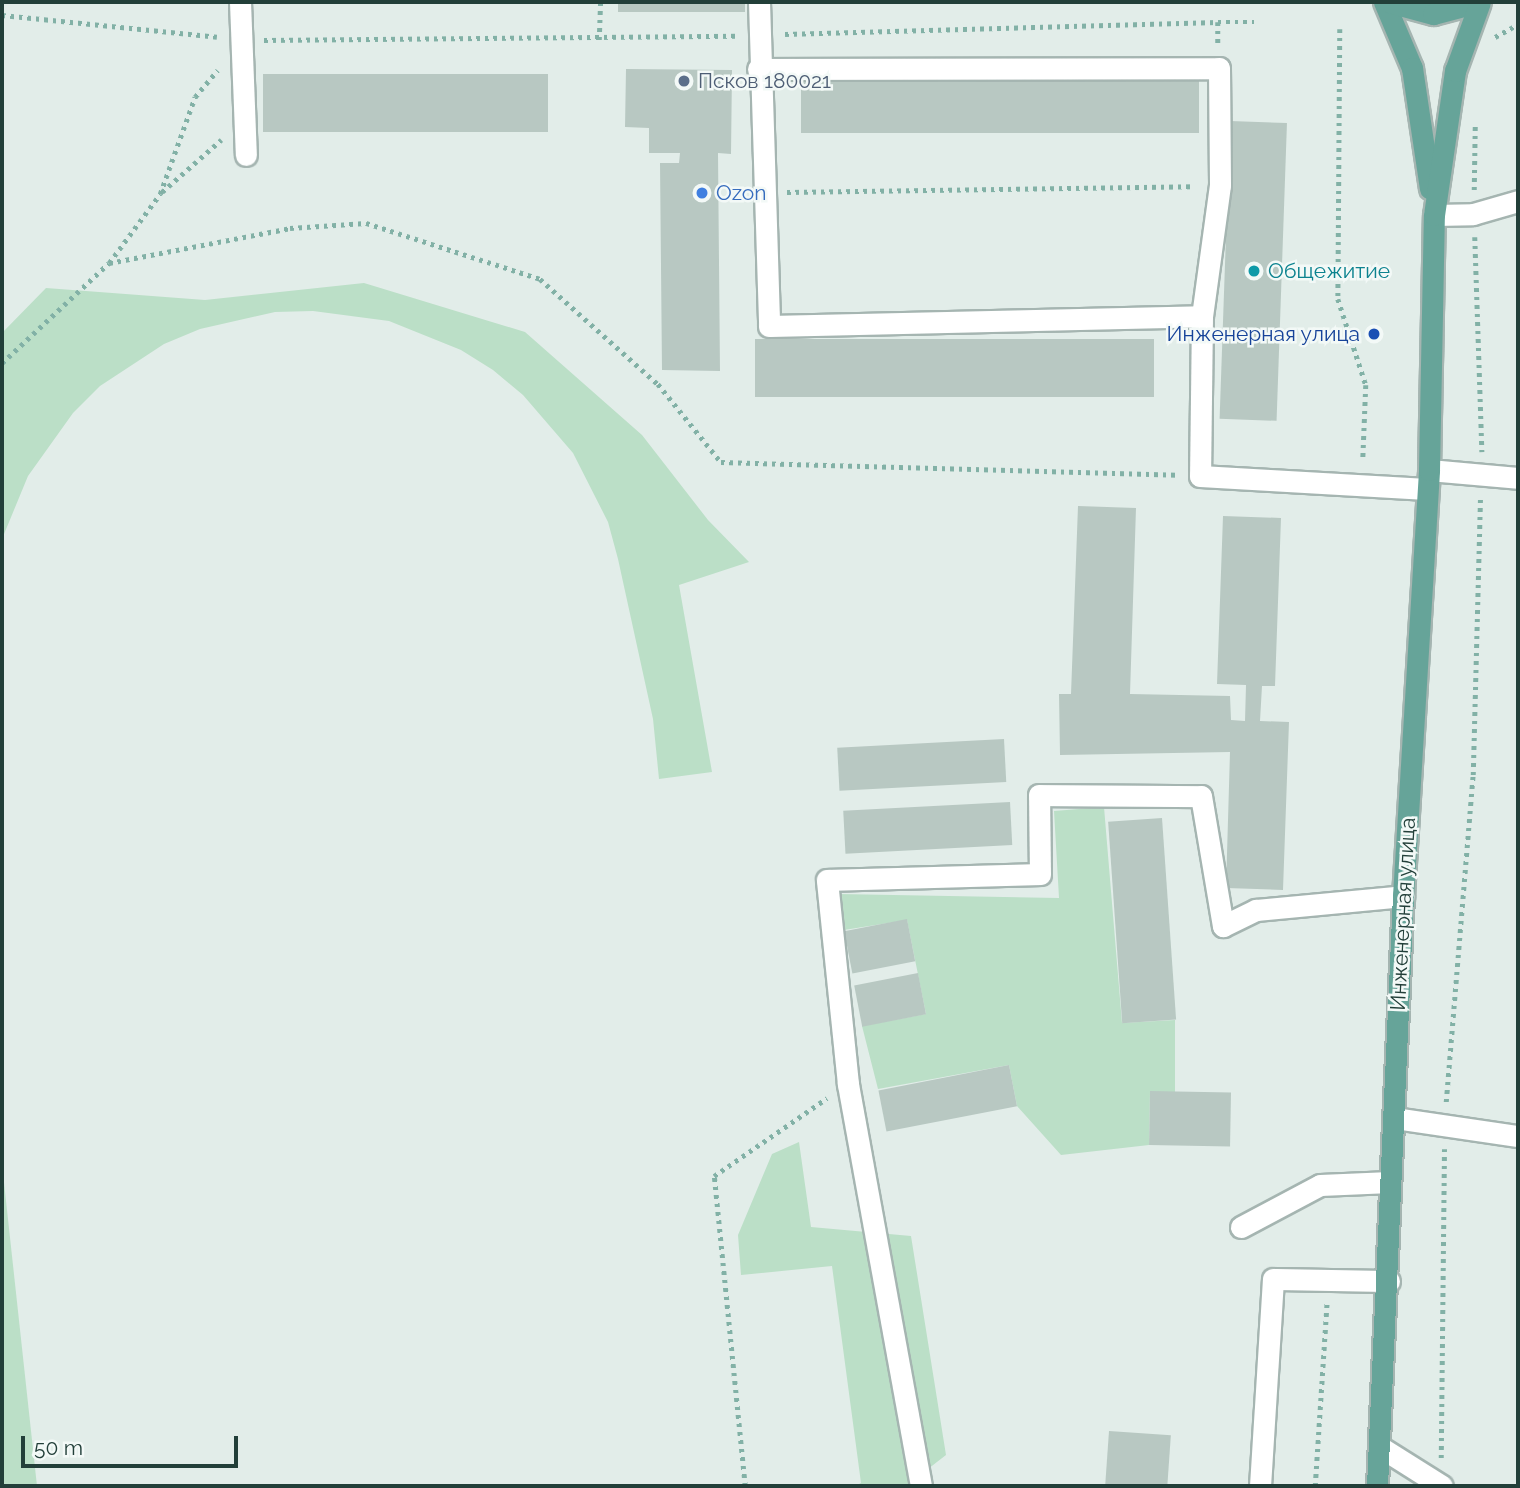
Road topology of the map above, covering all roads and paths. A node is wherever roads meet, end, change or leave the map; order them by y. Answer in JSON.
{"nodes":[{"id":1,"x":240,"y":2,"type":"edge"},
{"id":2,"x":600,"y":2,"type":"edge"},
{"id":3,"x":759,"y":2,"type":"edge"},
{"id":4,"x":1387,"y":2,"type":"edge"},
{"id":5,"x":1480,"y":2,"type":"edge"},
{"id":6,"x":2,"y":15,"type":"edge"},
{"id":7,"x":1218,"y":22,"type":"junction"},
{"id":8,"x":1254,"y":22,"type":"dead end"},
{"id":9,"x":1340,"y":29,"type":"dead end"},
{"id":10,"x":761,"y":35,"type":"junction"},
{"id":11,"x":243,"y":40,"type":"junction"},
{"id":12,"x":599,"y":40,"type":"junction"},
{"id":13,"x":1219,"y":68,"type":"junction"},
{"id":14,"x":758,"y":69,"type":"junction"},
{"id":15,"x":1475,"y":112,"type":"dead end"},
{"id":16,"x":245,"y":118,"type":"junction"},
{"id":17,"x":246,"y":155,"type":"dead end"},
{"id":18,"x":1220,"y":185,"type":"junction"},
{"id":19,"x":767,"y":192,"type":"junction"},
{"id":20,"x":160,"y":194,"type":"junction"},
{"id":21,"x":1518,"y":201,"type":"edge"},
{"id":22,"x":1474,"y":214,"type":"junction"},
{"id":23,"x":1434,"y":215,"type":"junction"},
{"id":24,"x":109,"y":263,"type":"junction"},
{"id":25,"x":1202,"y":316,"type":"junction"},
{"id":26,"x":2,"y":363,"type":"edge"},
{"id":27,"x":1480,"y":475,"type":"junction"},
{"id":28,"x":1200,"y":476,"type":"junction"},
{"id":29,"x":1518,"y":478,"type":"edge"},
{"id":30,"x":1428,"y":480,"type":"junction"},
{"id":31,"x":1363,"y":485,"type":"junction"},
{"id":32,"x":1403,"y":896,"type":"junction"},
{"id":33,"x":848,"y":1084,"type":"junction"},
{"id":34,"x":1394,"y":1118,"type":"junction"},
{"id":35,"x":1444,"y":1127,"type":"junction"},
{"id":36,"x":1518,"y":1136,"type":"edge"},
{"id":37,"x":1390,"y":1182,"type":"junction"},
{"id":38,"x":1241,"y":1227,"type":"dead end"},
{"id":39,"x":1328,"y":1280,"type":"junction"},
{"id":40,"x":1389,"y":1281,"type":"junction"},
{"id":41,"x":1380,"y":1447,"type":"junction"},
{"id":42,"x":745,"y":1486,"type":"edge"},
{"id":43,"x":922,"y":1486,"type":"edge"},
{"id":44,"x":1260,"y":1486,"type":"edge"},
{"id":45,"x":1315,"y":1486,"type":"edge"},
{"id":46,"x":1377,"y":1486,"type":"edge"},
{"id":47,"x":1441,"y":1486,"type":"edge"}],
"edges":[{"from":1,"to":11,"type":"lane"},
{"from":2,"to":12,"type":"path"},
{"from":3,"to":10,"type":"lane"},
{"from":4,"to":5,"type":"main road","name":"Инженерная улица"},
{"from":4,"to":23,"type":"main road","name":"Инженерная улица"},
{"from":5,"to":23,"type":"main road","name":"Инженерная улица"},
{"from":6,"to":11,"type":"path"},
{"from":7,"to":8,"type":"path"},
{"from":7,"to":10,"type":"path"},
{"from":7,"to":13,"type":"path"},
{"from":9,"to":31,"type":"path"},
{"from":10,"to":12,"type":"path"},
{"from":10,"to":14,"type":"lane"},
{"from":11,"to":12,"type":"path"},
{"from":11,"to":16,"type":"lane"},
{"from":11,"to":20,"type":"path"},
{"from":13,"to":14,"type":"lane"},
{"from":13,"to":18,"type":"lane"},
{"from":14,"to":19,"type":"lane"},
{"from":15,"to":22,"type":"path"},
{"from":16,"to":17,"type":"lane"},
{"from":16,"to":20,"type":"path"},
{"from":18,"to":19,"type":"path"},
{"from":18,"to":25,"type":"lane"},
{"from":19,"to":25,"type":"lane"},
{"from":20,"to":24,"type":"path"},
{"from":21,"to":22,"type":"lane"},
{"from":22,"to":23,"type":"lane"},
{"from":22,"to":27,"type":"path"},
{"from":23,"to":30,"type":"main road","name":"Инженерная улица"},
{"from":24,"to":26,"type":"path"},
{"from":24,"to":28,"type":"path"},
{"from":25,"to":28,"type":"lane"},
{"from":27,"to":29,"type":"lane"},
{"from":27,"to":30,"type":"lane"},
{"from":27,"to":35,"type":"path"},
{"from":28,"to":31,"type":"lane"},
{"from":30,"to":31,"type":"lane"},
{"from":30,"to":32,"type":"main road","name":"Инженерная улица"},
{"from":32,"to":33,"type":"lane"},
{"from":32,"to":34,"type":"main road","name":"Инженерная улица"},
{"from":33,"to":42,"type":"path"},
{"from":33,"to":43,"type":"lane"},
{"from":34,"to":35,"type":"lane"},
{"from":34,"to":37,"type":"main road","name":"Инженерная улица"},
{"from":35,"to":36,"type":"lane"},
{"from":35,"to":47,"type":"path"},
{"from":37,"to":38,"type":"lane"},
{"from":37,"to":40,"type":"main road","name":"Инженерная улица"},
{"from":39,"to":40,"type":"lane"},
{"from":39,"to":44,"type":"lane"},
{"from":39,"to":45,"type":"path"},
{"from":40,"to":41,"type":"main road","name":"Инженерная улица"},
{"from":41,"to":46,"type":"main road","name":"Инженерная улица"},
{"from":41,"to":47,"type":"lane"}]}
